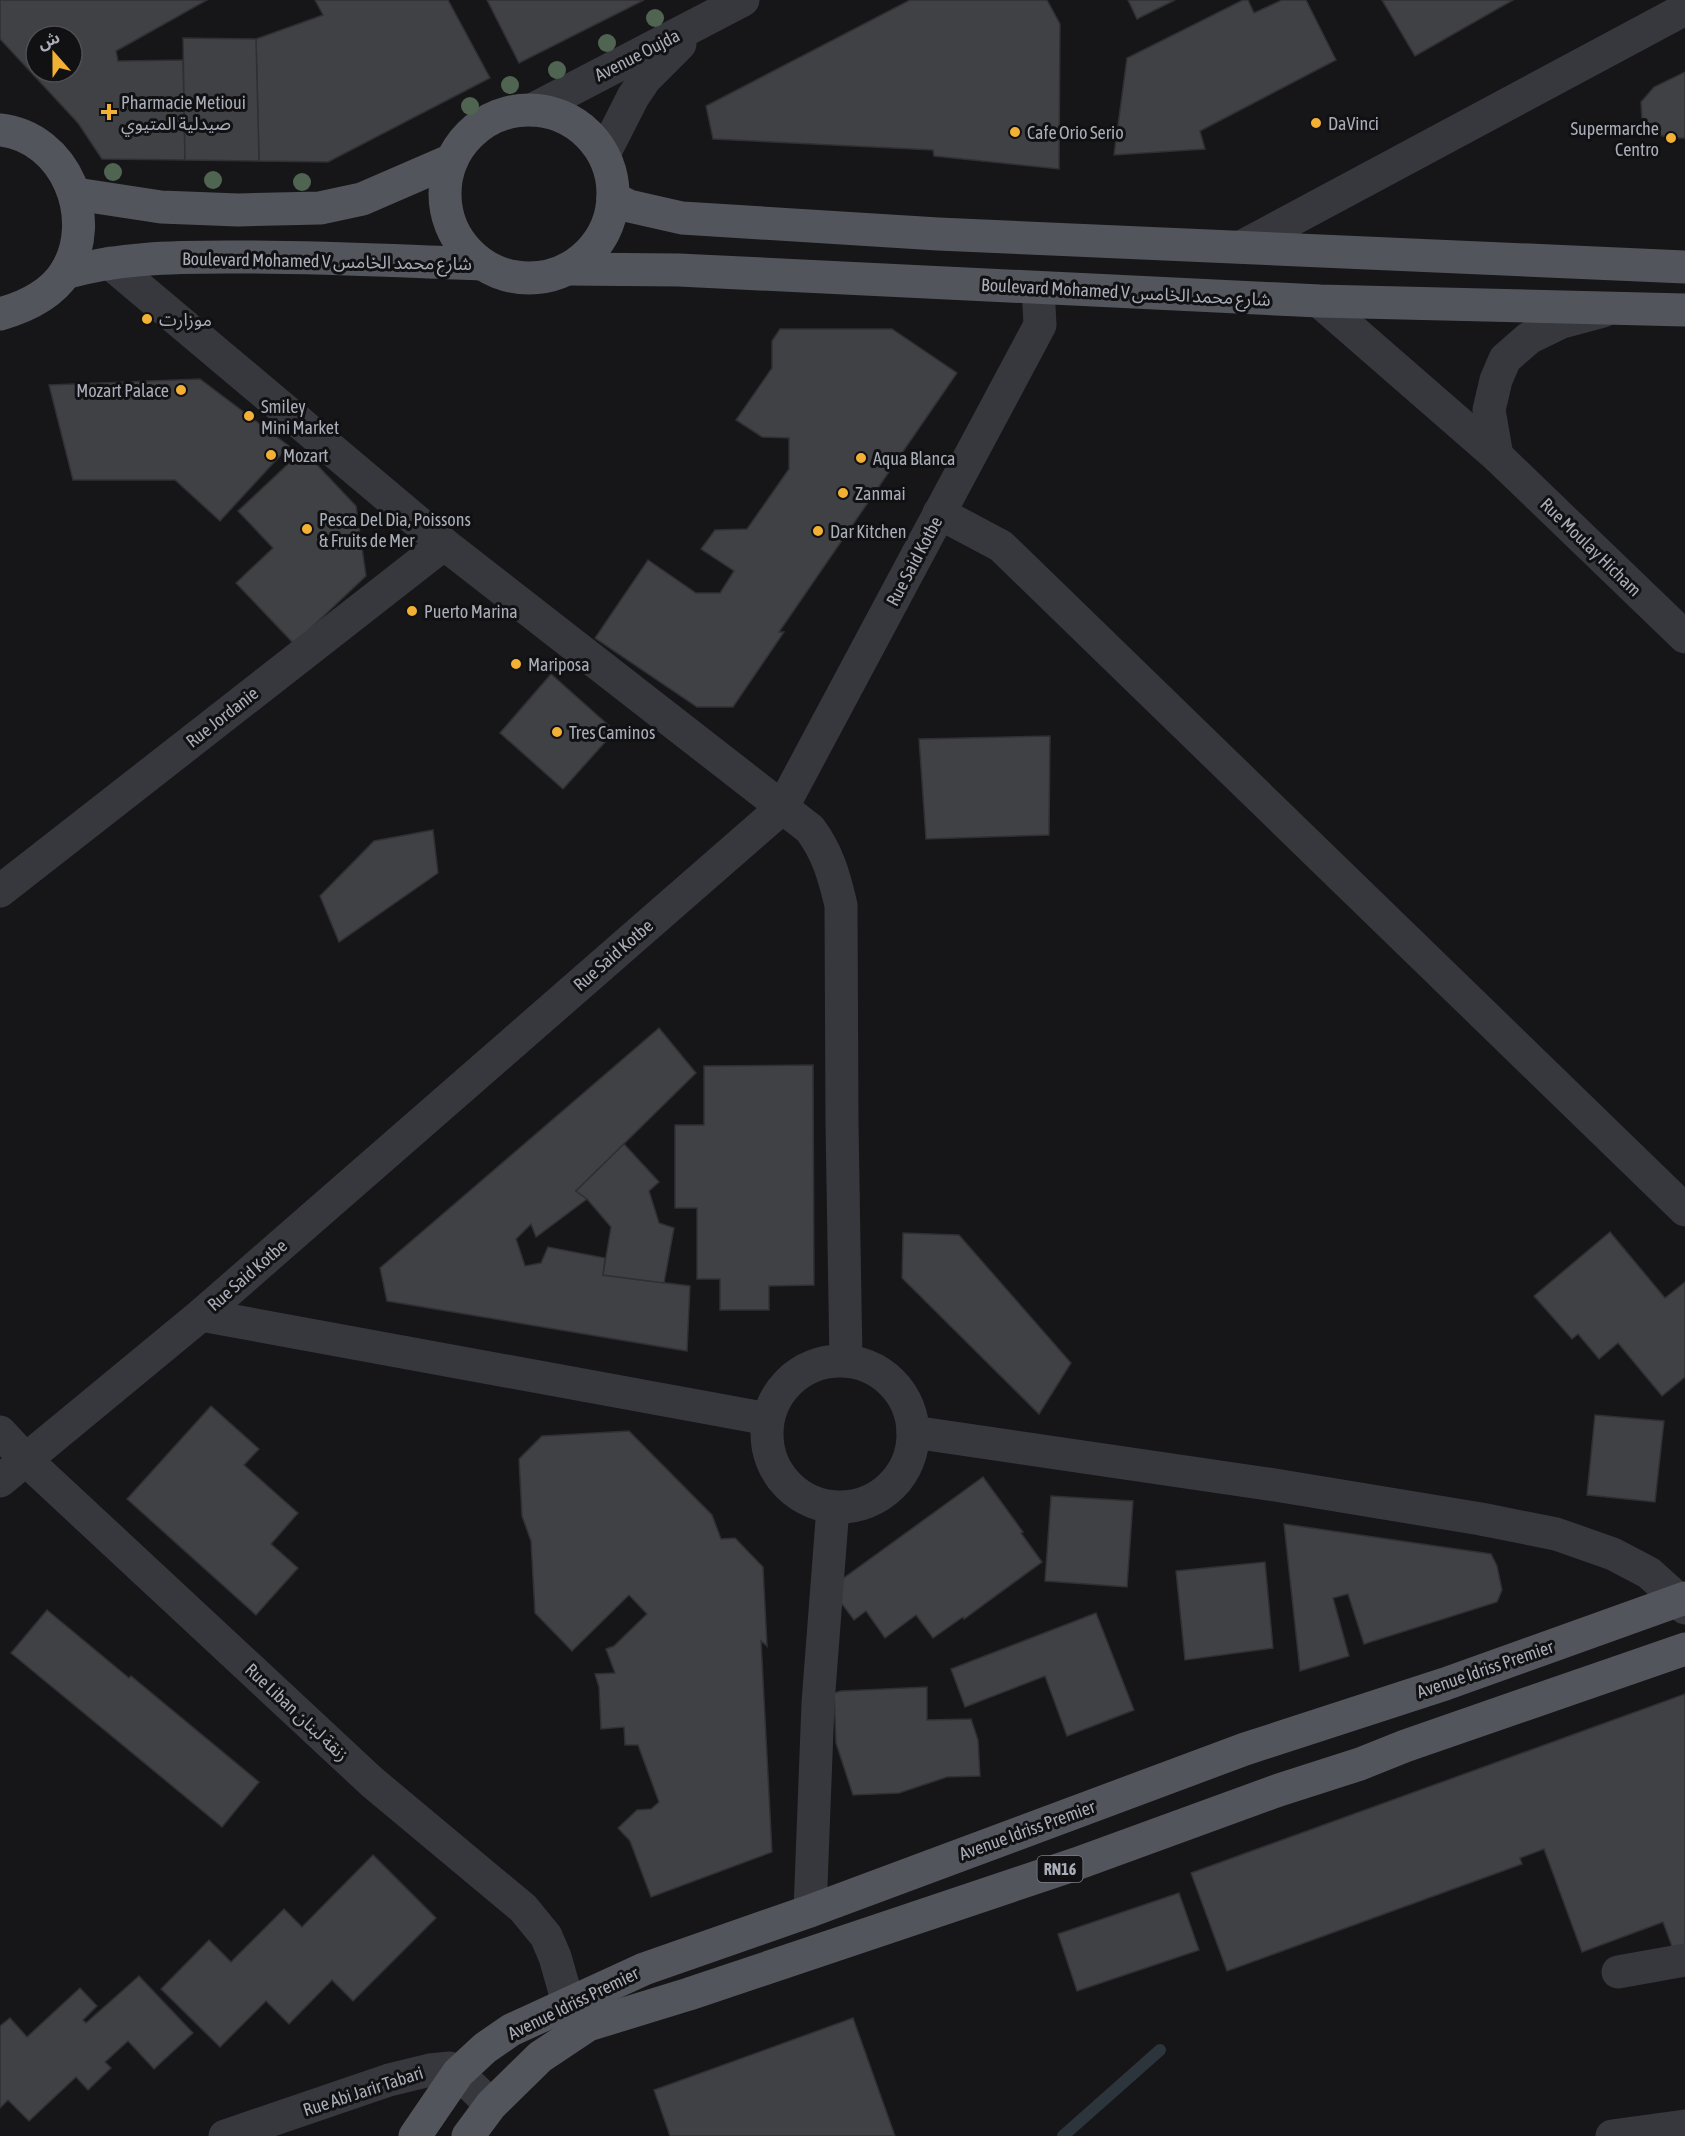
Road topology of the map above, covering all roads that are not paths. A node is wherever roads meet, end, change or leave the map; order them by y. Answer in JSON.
{"nodes":[{"id":1,"x":743,"y":0,"type":"edge"},
{"id":2,"x":1685,"y":9,"type":"edge"},
{"id":3,"x":703,"y":21,"type":"junction"},
{"id":4,"x":532,"y":110,"type":"junction"},
{"id":5,"x":3,"y":128,"type":"edge"},
{"id":6,"x":604,"y":154,"type":"junction"},
{"id":7,"x":452,"y":160,"type":"junction"},
{"id":8,"x":76,"y":194,"type":"junction"},
{"id":9,"x":613,"y":198,"type":"junction"},
{"id":10,"x":1241,"y":247,"type":"junction"},
{"id":11,"x":110,"y":263,"type":"junction"},
{"id":12,"x":482,"y":264,"type":"junction"},
{"id":13,"x":1685,"y":267,"type":"edge"},
{"id":14,"x":567,"y":269,"type":"junction"},
{"id":15,"x":65,"y":273,"type":"junction"},
{"id":16,"x":1038,"y":288,"type":"junction"},
{"id":17,"x":1319,"y":301,"type":"junction"},
{"id":18,"x":1614,"y":307,"type":"junction"},
{"id":19,"x":1685,"y":310,"type":"edge"},
{"id":20,"x":0,"y":314,"type":"edge"},
{"id":21,"x":1497,"y":456,"type":"junction"},
{"id":22,"x":939,"y":513,"type":"junction"},
{"id":23,"x":444,"y":544,"type":"junction"},
{"id":24,"x":1685,"y":637,"type":"edge"},
{"id":25,"x":782,"y":808,"type":"junction"},
{"id":26,"x":0,"y":891,"type":"edge"},
{"id":27,"x":1685,"y":1210,"type":"edge"},
{"id":28,"x":201,"y":1315,"type":"junction"},
{"id":29,"x":846,"y":1361,"type":"junction"},
{"id":30,"x":768,"y":1419,"type":"junction"},
{"id":31,"x":0,"y":1432,"type":"edge"},
{"id":32,"x":913,"y":1432,"type":"junction"},
{"id":33,"x":25,"y":1459,"type":"junction"},
{"id":34,"x":0,"y":1481,"type":"edge"},
{"id":35,"x":833,"y":1507,"type":"junction"},
{"id":36,"x":1683,"y":1602,"type":"edge"},
{"id":37,"x":1685,"y":1649,"type":"edge"},
{"id":38,"x":810,"y":1911,"type":"junction"},
{"id":39,"x":1685,"y":1960,"type":"edge"},
{"id":40,"x":1618,"y":1972,"type":"dead end"},
{"id":41,"x":564,"y":2007,"type":"junction"},
{"id":42,"x":458,"y":2073,"type":"junction"},
{"id":43,"x":491,"y":2105,"type":"junction"},
{"id":44,"x":1685,"y":2126,"type":"edge"},
{"id":45,"x":225,"y":2136,"type":"edge"},
{"id":46,"x":414,"y":2136,"type":"edge"},
{"id":47,"x":468,"y":2136,"type":"edge"},
{"id":48,"x":1612,"y":2136,"type":"edge"}],
"edges":[{"from":1,"to":3,"type":"street","name":"Avenue Oujda"},
{"from":2,"to":10,"type":"street"},
{"from":3,"to":4,"type":"street","name":"Avenue Oujda"},
{"from":3,"to":6,"type":"street"},
{"from":4,"to":6,"type":"main road"},
{"from":4,"to":7,"type":"main road"},
{"from":5,"to":8,"type":"main road"},
{"from":6,"to":9,"type":"main road"},
{"from":7,"to":8,"type":"main road"},
{"from":7,"to":12,"type":"main road"},
{"from":8,"to":15,"type":"main road"},
{"from":9,"to":10,"type":"main road"},
{"from":9,"to":14,"type":"main road"},
{"from":10,"to":13,"type":"main road"},
{"from":11,"to":12,"type":"main road","name":"Boulevard Mohamed V شارع محمد الخامس"},
{"from":11,"to":15,"type":"main road","name":"Boulevard Mohamed V شارع محمد الخامس"},
{"from":11,"to":23,"type":"street"},
{"from":12,"to":14,"type":"main road"},
{"from":14,"to":16,"type":"main road","name":"Boulevard Mohamed V شارع محمد الخامس"},
{"from":15,"to":20,"type":"main road"},
{"from":16,"to":17,"type":"main road","name":"Boulevard Mohamed V شارع محمد الخامس"},
{"from":16,"to":22,"type":"street","name":"Rue Said Kotbe"},
{"from":17,"to":18,"type":"main road","name":"Boulevard Mohamed V شارع محمد الخامس"},
{"from":17,"to":21,"type":"street","name":"Rue Moulay Hicham"},
{"from":18,"to":19,"type":"main road","name":"Boulevard Mohamed V شارع محمد الخامس"},
{"from":18,"to":21,"type":"street"},
{"from":21,"to":24,"type":"street","name":"Rue Moulay Hicham"},
{"from":22,"to":25,"type":"street","name":"Rue Said Kotbe"},
{"from":22,"to":27,"type":"street"},
{"from":23,"to":25,"type":"street"},
{"from":23,"to":26,"type":"street","name":"Rue Jordanie"},
{"from":25,"to":28,"type":"street","name":"Rue Said Kotbe"},
{"from":25,"to":29,"type":"street"},
{"from":28,"to":30,"type":"street"},
{"from":28,"to":33,"type":"street","name":"Rue Said Kotbe"},
{"from":29,"to":30,"type":"street"},
{"from":29,"to":32,"type":"street"},
{"from":30,"to":35,"type":"street"},
{"from":31,"to":33,"type":"street","name":"Rue Liban زنقة لبنان"},
{"from":32,"to":35,"type":"street"},
{"from":32,"to":36,"type":"street"},
{"from":33,"to":34,"type":"street","name":"Rue Said Kotbe"},
{"from":33,"to":41,"type":"street","name":"Rue Liban زنقة لبنان"},
{"from":35,"to":38,"type":"street"},
{"from":36,"to":38,"type":"main road","name":"Avenue Idriss Premier"},
{"from":37,"to":43,"type":"main road","name":"Avenue Idriss Premier","number":"RN16"},
{"from":38,"to":41,"type":"main road","name":"Avenue Idriss Premier"},
{"from":39,"to":40,"type":"street"},
{"from":41,"to":42,"type":"main road","name":"Avenue Idriss Premier"},
{"from":42,"to":43,"type":"street"},
{"from":42,"to":45,"type":"street","name":"Rue Abi Jarir Tabari"},
{"from":42,"to":46,"type":"main road","name":"Avenue Idriss Premier"},
{"from":43,"to":47,"type":"main road","name":"Avenue Idriss Premier","number":"RN16"},
{"from":44,"to":48,"type":"street"}]}
